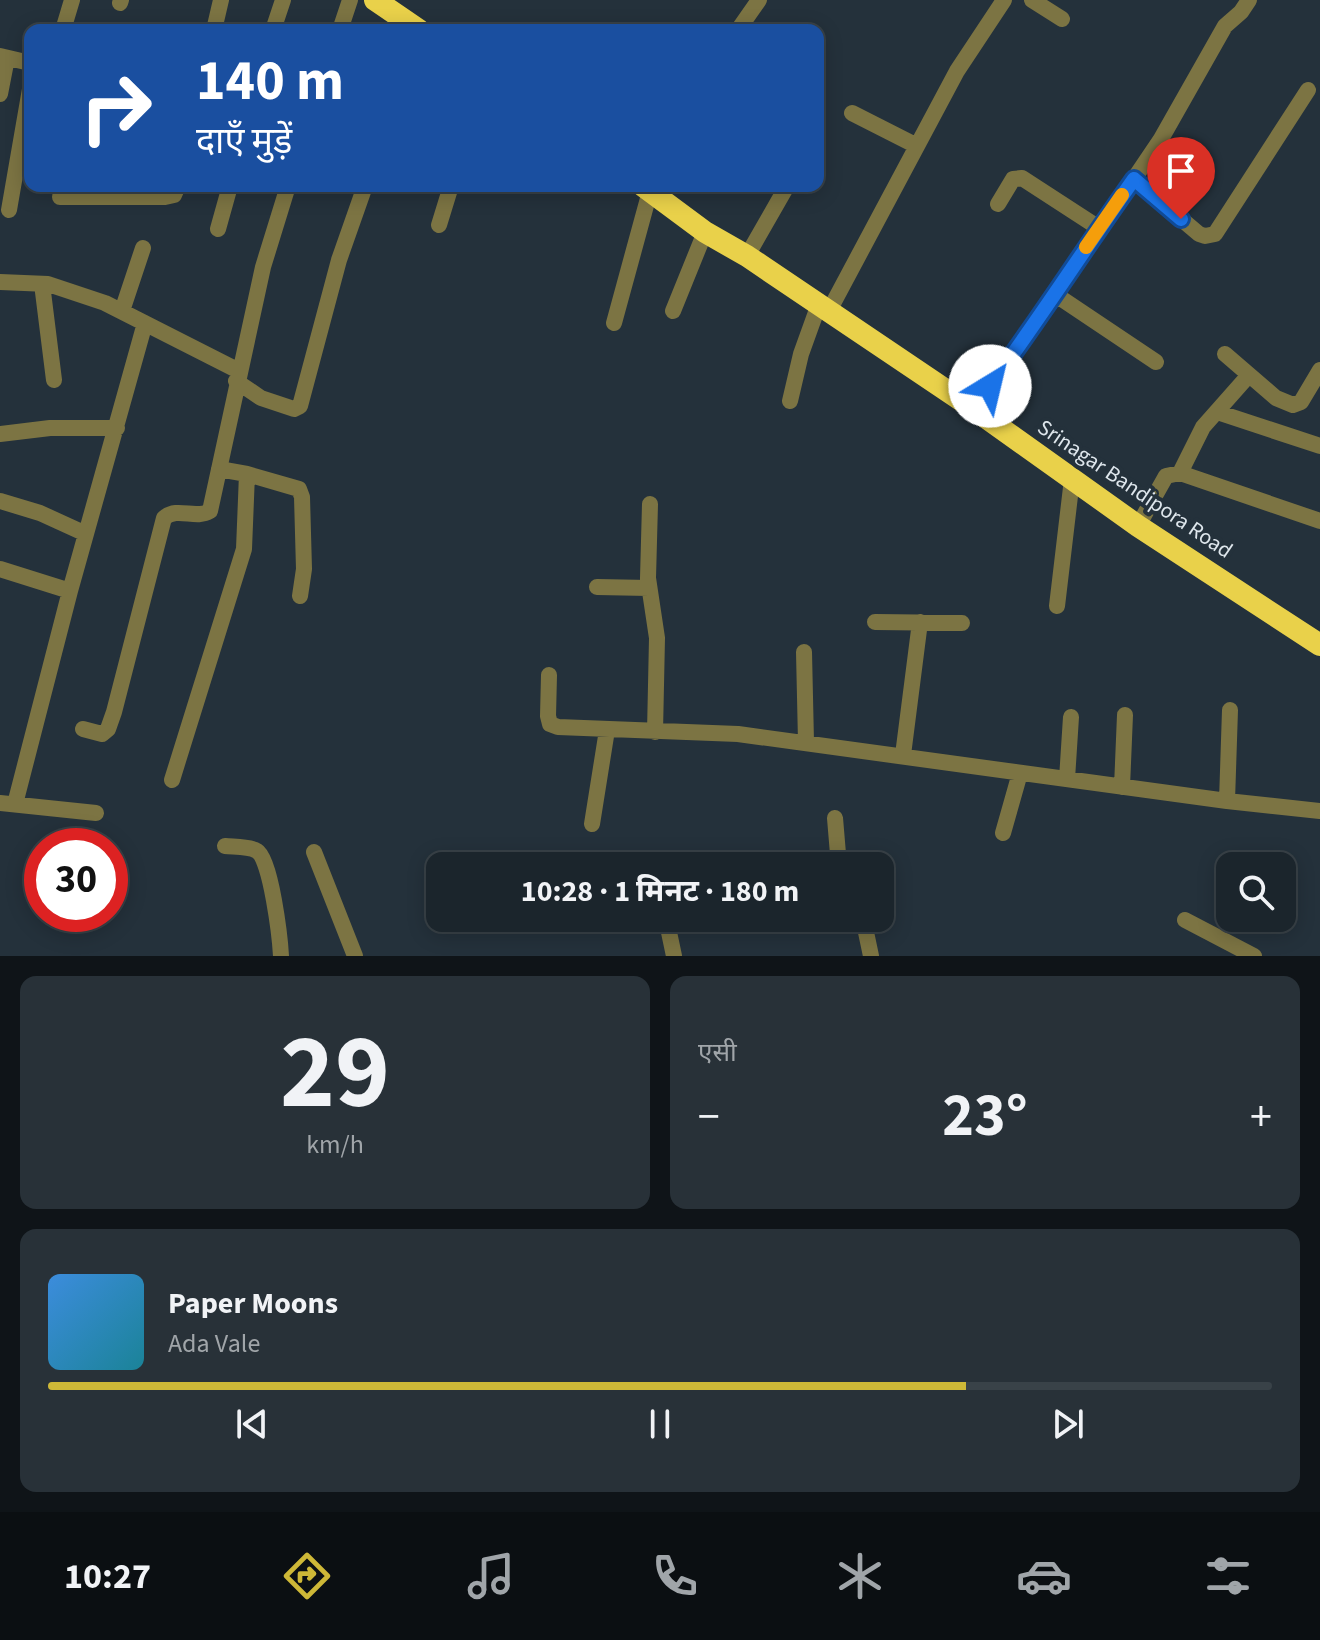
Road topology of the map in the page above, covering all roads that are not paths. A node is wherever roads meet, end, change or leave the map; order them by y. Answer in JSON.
{"nodes":[{"id":1,"x":72,"y":0,"type":"edge"},
{"id":2,"x":221,"y":0,"type":"edge"},
{"id":3,"x":283,"y":0,"type":"edge"},
{"id":4,"x":350,"y":0,"type":"edge"},
{"id":5,"x":375,"y":0,"type":"edge"},
{"id":6,"x":759,"y":0,"type":"edge"},
{"id":7,"x":1004,"y":0,"type":"edge"},
{"id":8,"x":1032,"y":0,"type":"edge"},
{"id":9,"x":1249,"y":0,"type":"edge"},
{"id":10,"x":1062,"y":19,"type":"dead end"},
{"id":11,"x":65,"y":24,"type":"edge"},
{"id":12,"x":215,"y":24,"type":"edge"},
{"id":13,"x":275,"y":24,"type":"edge"},
{"id":14,"x":342,"y":24,"type":"edge"},
{"id":15,"x":410,"y":24,"type":"edge"},
{"id":16,"x":742,"y":24,"type":"edge"},
{"id":17,"x":3,"y":57,"type":"edge"},
{"id":18,"x":24,"y":62,"type":"edge"},
{"id":19,"x":1308,"y":90,"type":"dead end"},
{"id":20,"x":0,"y":94,"type":"edge"},
{"id":21,"x":852,"y":113,"type":"dead end"},
{"id":22,"x":24,"y":124,"type":"edge"},
{"id":23,"x":917,"y":146,"type":"junction"},
{"id":24,"x":1134,"y":179,"type":"junction"},
{"id":25,"x":174,"y":192,"type":"edge"},
{"id":26,"x":228,"y":192,"type":"edge"},
{"id":27,"x":286,"y":192,"type":"edge"},
{"id":28,"x":363,"y":192,"type":"edge"},
{"id":29,"x":449,"y":192,"type":"edge"},
{"id":30,"x":645,"y":192,"type":"edge"},
{"id":31,"x":651,"y":192,"type":"edge"},
{"id":32,"x":784,"y":192,"type":"edge"},
{"id":33,"x":60,"y":197,"type":"dead end"},
{"id":34,"x":998,"y":204,"type":"dead end"},
{"id":35,"x":9,"y":210,"type":"dead end"},
{"id":36,"x":439,"y":225,"type":"dead end"},
{"id":37,"x":1099,"y":228,"type":"junction"},
{"id":38,"x":218,"y":229,"type":"dead end"},
{"id":39,"x":705,"y":232,"type":"junction"},
{"id":40,"x":143,"y":248,"type":"dead end"},
{"id":41,"x":747,"y":256,"type":"junction"},
{"id":42,"x":0,"y":282,"type":"edge"},
{"id":43,"x":42,"y":284,"type":"junction"},
{"id":44,"x":1056,"y":295,"type":"junction"},
{"id":45,"x":824,"y":308,"type":"junction"},
{"id":46,"x":122,"y":311,"type":"junction"},
{"id":47,"x":673,"y":311,"type":"dead end"},
{"id":48,"x":145,"y":323,"type":"junction"},
{"id":49,"x":614,"y":323,"type":"dead end"},
{"id":50,"x":1225,"y":354,"type":"dead end"},
{"id":51,"x":1156,"y":362,"type":"dead end"},
{"id":52,"x":1320,"y":370,"type":"edge"},
{"id":53,"x":1249,"y":375,"type":"junction"},
{"id":54,"x":238,"y":376,"type":"junction"},
{"id":55,"x":54,"y":380,"type":"dead end"},
{"id":56,"x":790,"y":401,"type":"dead end"},
{"id":57,"x":974,"y":409,"type":"junction"},
{"id":58,"x":1217,"y":412,"type":"junction"},
{"id":59,"x":117,"y":428,"type":"junction"},
{"id":60,"x":0,"y":434,"type":"edge"},
{"id":61,"x":1320,"y":446,"type":"edge"},
{"id":62,"x":219,"y":469,"type":"junction"},
{"id":63,"x":1180,"y":473,"type":"junction"},
{"id":64,"x":247,"y":474,"type":"junction"},
{"id":65,"x":1072,"y":479,"type":"junction"},
{"id":66,"x":0,"y":501,"type":"edge"},
{"id":67,"x":650,"y":504,"type":"dead end"},
{"id":68,"x":1320,"y":521,"type":"edge"},
{"id":69,"x":1138,"y":526,"type":"junction"},
{"id":70,"x":86,"y":534,"type":"junction"},
{"id":71,"x":0,"y":569,"type":"edge"},
{"id":72,"x":597,"y":587,"type":"dead end"},
{"id":73,"x":649,"y":588,"type":"junction"},
{"id":74,"x":70,"y":591,"type":"junction"},
{"id":75,"x":300,"y":596,"type":"dead end"},
{"id":76,"x":1057,"y":606,"type":"dead end"},
{"id":77,"x":875,"y":622,"type":"dead end"},
{"id":78,"x":920,"y":622,"type":"junction"},
{"id":79,"x":962,"y":623,"type":"dead end"},
{"id":80,"x":1320,"y":645,"type":"edge"},
{"id":81,"x":804,"y":652,"type":"dead end"},
{"id":82,"x":549,"y":675,"type":"dead end"},
{"id":83,"x":1230,"y":710,"type":"dead end"},
{"id":84,"x":1125,"y":715,"type":"dead end"},
{"id":85,"x":1071,"y":717,"type":"dead end"},
{"id":86,"x":83,"y":729,"type":"dead end"},
{"id":87,"x":607,"y":730,"type":"junction"},
{"id":88,"x":655,"y":732,"type":"junction"},
{"id":89,"x":806,"y":742,"type":"junction"},
{"id":90,"x":903,"y":755,"type":"junction"},
{"id":91,"x":1020,"y":773,"type":"junction"},
{"id":92,"x":1067,"y":779,"type":"junction"},
{"id":93,"x":172,"y":780,"type":"dead end"},
{"id":94,"x":1122,"y":787,"type":"junction"},
{"id":95,"x":1227,"y":801,"type":"junction"},
{"id":96,"x":7,"y":803,"type":"edge"},
{"id":97,"x":1320,"y":811,"type":"edge"},
{"id":98,"x":96,"y":813,"type":"dead end"},
{"id":99,"x":835,"y":818,"type":"dead end"},
{"id":100,"x":592,"y":824,"type":"dead end"},
{"id":101,"x":1003,"y":833,"type":"dead end"},
{"id":102,"x":225,"y":846,"type":"dead end"},
{"id":103,"x":314,"y":852,"type":"dead end"},
{"id":104,"x":838,"y":852,"type":"edge"},
{"id":105,"x":1185,"y":920,"type":"dead end"},
{"id":106,"x":669,"y":932,"type":"edge"},
{"id":107,"x":866,"y":932,"type":"edge"},
{"id":108,"x":281,"y":956,"type":"edge"},
{"id":109,"x":355,"y":956,"type":"edge"},
{"id":110,"x":674,"y":956,"type":"edge"},
{"id":111,"x":871,"y":956,"type":"edge"},
{"id":112,"x":1254,"y":956,"type":"edge"}],
"edges":[{"from":1,"to":11,"type":"street"},
{"from":2,"to":12,"type":"street"},
{"from":3,"to":13,"type":"street"},
{"from":4,"to":14,"type":"street"},
{"from":5,"to":15,"type":"highway"},
{"from":6,"to":16,"type":"street"},
{"from":7,"to":23,"type":"street"},
{"from":8,"to":10,"type":"street"},
{"from":9,"to":24,"type":"street"},
{"from":17,"to":18,"type":"street"},
{"from":17,"to":20,"type":"street"},
{"from":19,"to":24,"type":"street"},
{"from":21,"to":23,"type":"street"},
{"from":22,"to":35,"type":"street"},
{"from":23,"to":45,"type":"street"},
{"from":24,"to":37,"type":"street"},
{"from":25,"to":33,"type":"street"},
{"from":26,"to":38,"type":"street"},
{"from":27,"to":54,"type":"street"},
{"from":28,"to":54,"type":"street"},
{"from":29,"to":36,"type":"street"},
{"from":30,"to":49,"type":"street"},
{"from":31,"to":39,"type":"highway","name":"Srinagar Bandipora Road"},
{"from":32,"to":41,"type":"street"},
{"from":34,"to":37,"type":"street"},
{"from":37,"to":44,"type":"street"},
{"from":39,"to":41,"type":"highway","name":"Srinagar Bandipora Road"},
{"from":39,"to":47,"type":"street"},
{"from":40,"to":46,"type":"street"},
{"from":41,"to":45,"type":"highway","name":"Srinagar Bandipora Road"},
{"from":42,"to":43,"type":"street"},
{"from":43,"to":46,"type":"street"},
{"from":43,"to":55,"type":"street"},
{"from":44,"to":51,"type":"street"},
{"from":44,"to":57,"type":"street"},
{"from":45,"to":56,"type":"street"},
{"from":45,"to":57,"type":"highway","name":"Srinagar Bandipora Road"},
{"from":46,"to":48,"type":"street"},
{"from":48,"to":54,"type":"street"},
{"from":48,"to":59,"type":"street"},
{"from":50,"to":53,"type":"street"},
{"from":52,"to":53,"type":"street"},
{"from":53,"to":58,"type":"street"},
{"from":54,"to":62,"type":"street"},
{"from":57,"to":65,"type":"highway","name":"Srinagar Bandipora Road"},
{"from":58,"to":61,"type":"street"},
{"from":58,"to":63,"type":"street"},
{"from":59,"to":60,"type":"street"},
{"from":59,"to":70,"type":"street"},
{"from":62,"to":64,"type":"street"},
{"from":62,"to":86,"type":"street"},
{"from":63,"to":68,"type":"street"},
{"from":63,"to":69,"type":"street"},
{"from":64,"to":75,"type":"street"},
{"from":64,"to":93,"type":"street"},
{"from":65,"to":69,"type":"highway","name":"Srinagar Bandipora Road"},
{"from":65,"to":76,"type":"street"},
{"from":66,"to":70,"type":"street"},
{"from":67,"to":73,"type":"street"},
{"from":69,"to":80,"type":"highway","name":"Srinagar Bandipora Road"},
{"from":70,"to":74,"type":"street"},
{"from":71,"to":74,"type":"street"},
{"from":72,"to":73,"type":"street"},
{"from":73,"to":88,"type":"street"},
{"from":74,"to":96,"type":"street"},
{"from":77,"to":78,"type":"street"},
{"from":78,"to":79,"type":"street"},
{"from":78,"to":90,"type":"street"},
{"from":81,"to":89,"type":"street"},
{"from":82,"to":87,"type":"street"},
{"from":83,"to":95,"type":"street"},
{"from":84,"to":94,"type":"street"},
{"from":85,"to":92,"type":"street"},
{"from":87,"to":88,"type":"street"},
{"from":87,"to":100,"type":"street"},
{"from":88,"to":89,"type":"street"},
{"from":89,"to":90,"type":"street"},
{"from":90,"to":91,"type":"street"},
{"from":91,"to":92,"type":"street"},
{"from":91,"to":101,"type":"street"},
{"from":92,"to":94,"type":"street"},
{"from":94,"to":95,"type":"street"},
{"from":95,"to":97,"type":"street"},
{"from":96,"to":98,"type":"street"},
{"from":99,"to":104,"type":"street"},
{"from":102,"to":108,"type":"street"},
{"from":103,"to":109,"type":"street"},
{"from":105,"to":112,"type":"street"},
{"from":106,"to":110,"type":"street"},
{"from":107,"to":111,"type":"street"}]}
